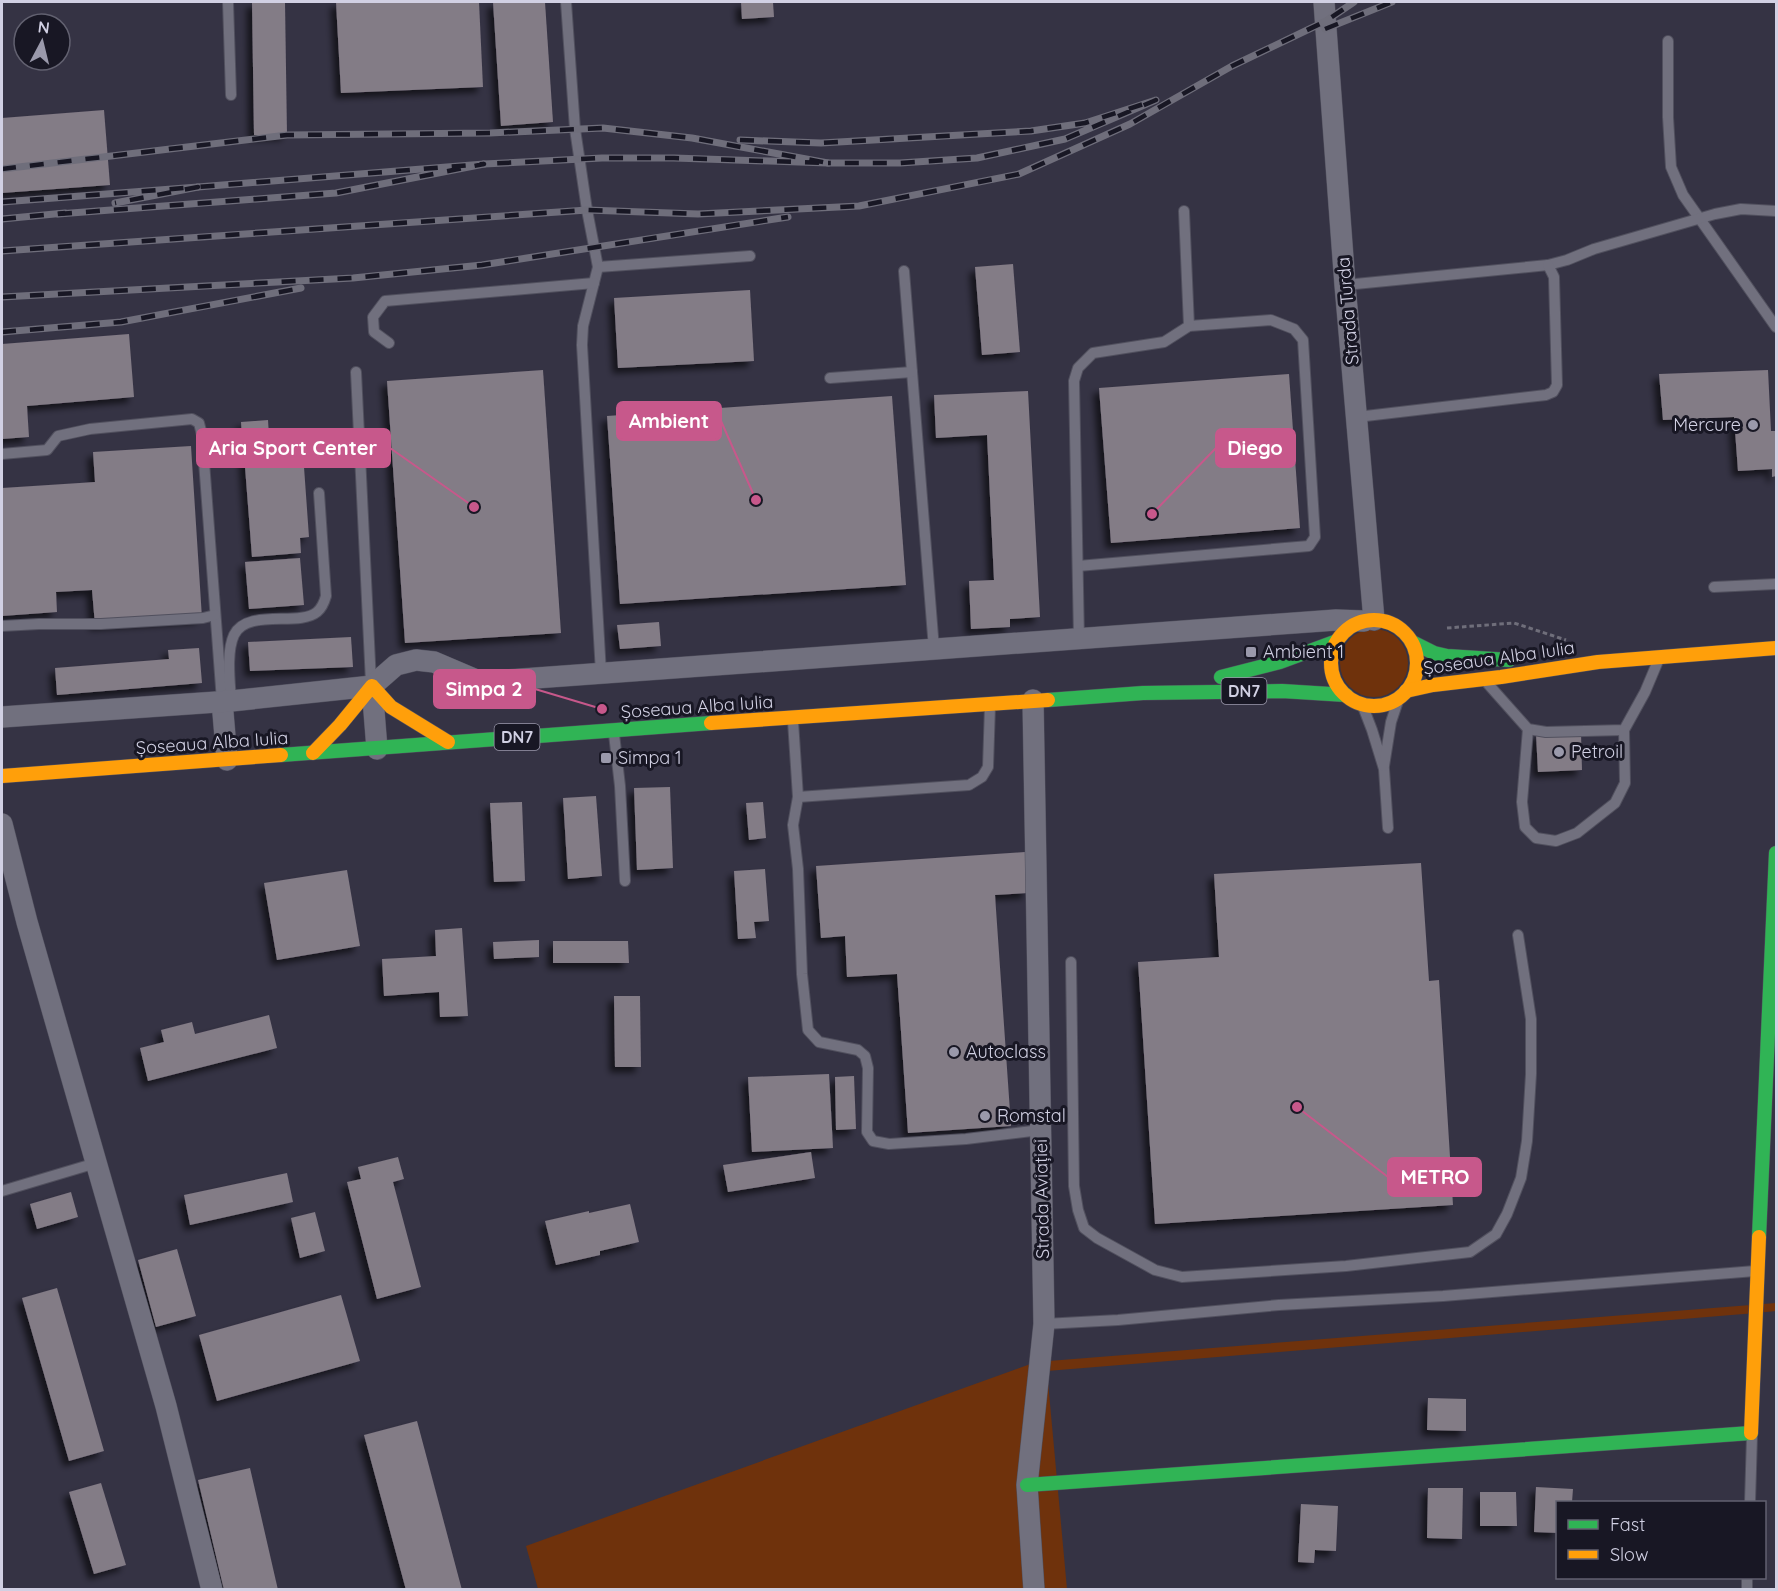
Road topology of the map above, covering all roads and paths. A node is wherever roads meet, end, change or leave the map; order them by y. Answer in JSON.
{"nodes":[{"id":1,"x":228,"y":2,"type":"edge"},
{"id":2,"x":566,"y":2,"type":"edge"},
{"id":3,"x":1324,"y":2,"type":"edge"},
{"id":4,"x":1668,"y":41,"type":"dead end"},
{"id":5,"x":231,"y":95,"type":"dead end"},
{"id":6,"x":1184,"y":211,"type":"dead end"},
{"id":7,"x":1776,"y":211,"type":"edge"},
{"id":8,"x":1699,"y":219,"type":"junction"},
{"id":9,"x":750,"y":256,"type":"dead end"},
{"id":10,"x":1548,"y":265,"type":"junction"},
{"id":11,"x":598,"y":267,"type":"junction"},
{"id":12,"x":904,"y":271,"type":"dead end"},
{"id":13,"x":594,"y":283,"type":"junction"},
{"id":14,"x":1345,"y":285,"type":"junction"},
{"id":15,"x":1189,"y":326,"type":"junction"},
{"id":16,"x":1776,"y":327,"type":"edge"},
{"id":17,"x":389,"y":344,"type":"dead end"},
{"id":18,"x":356,"y":372,"type":"dead end"},
{"id":19,"x":912,"y":372,"type":"junction"},
{"id":20,"x":830,"y":378,"type":"dead end"},
{"id":21,"x":1357,"y":417,"type":"junction"},
{"id":22,"x":2,"y":454,"type":"edge"},
{"id":23,"x":319,"y":493,"type":"dead end"},
{"id":24,"x":1078,"y":566,"type":"junction"},
{"id":25,"x":1776,"y":584,"type":"edge"},
{"id":26,"x":1714,"y":587,"type":"dead end"},
{"id":27,"x":215,"y":615,"type":"junction"},
{"id":28,"x":1369,"y":620,"type":"junction"},
{"id":29,"x":1318,"y":622,"type":"junction"},
{"id":30,"x":2,"y":626,"type":"edge"},
{"id":31,"x":1439,"y":629,"type":"dead end"},
{"id":32,"x":1079,"y":639,"type":"junction"},
{"id":33,"x":1337,"y":640,"type":"junction"},
{"id":34,"x":1412,"y":642,"type":"junction"},
{"id":35,"x":1576,"y":644,"type":"dead end"},
{"id":36,"x":1776,"y":648,"type":"edge"},
{"id":37,"x":934,"y":649,"type":"junction"},
{"id":38,"x":1660,"y":657,"type":"junction"},
{"id":39,"x":1598,"y":662,"type":"junction"},
{"id":40,"x":601,"y":673,"type":"junction"},
{"id":41,"x":1485,"y":679,"type":"junction"},
{"id":42,"x":372,"y":686,"type":"junction"},
{"id":43,"x":1143,"y":693,"type":"junction"},
{"id":44,"x":1346,"y":695,"type":"junction"},
{"id":45,"x":1402,"y":695,"type":"junction"},
{"id":46,"x":1033,"y":700,"type":"junction"},
{"id":47,"x":226,"y":701,"type":"junction"},
{"id":48,"x":990,"y":703,"type":"junction"},
{"id":49,"x":1362,"y":704,"type":"junction"},
{"id":50,"x":2,"y":717,"type":"edge"},
{"id":51,"x":793,"y":718,"type":"junction"},
{"id":52,"x":1528,"y":729,"type":"junction"},
{"id":53,"x":1624,"y":730,"type":"junction"},
{"id":54,"x":614,"y":731,"type":"junction"},
{"id":55,"x":448,"y":742,"type":"junction"},
{"id":56,"x":377,"y":749,"type":"junction"},
{"id":57,"x":313,"y":753,"type":"junction"},
{"id":58,"x":226,"y":760,"type":"junction"},
{"id":59,"x":1384,"y":769,"type":"junction"},
{"id":60,"x":2,"y":776,"type":"edge"},
{"id":61,"x":798,"y":798,"type":"junction"},
{"id":62,"x":2,"y":824,"type":"edge"},
{"id":63,"x":1388,"y":828,"type":"dead end"},
{"id":64,"x":1776,"y":853,"type":"edge"},
{"id":65,"x":625,"y":881,"type":"dead end"},
{"id":66,"x":1518,"y":935,"type":"dead end"},
{"id":67,"x":1071,"y":962,"type":"dead end"},
{"id":68,"x":1040,"y":1130,"type":"junction"},
{"id":69,"x":96,"y":1163,"type":"junction"},
{"id":70,"x":2,"y":1191,"type":"edge"},
{"id":71,"x":1758,"y":1271,"type":"junction"},
{"id":72,"x":1044,"y":1324,"type":"junction"},
{"id":73,"x":1752,"y":1433,"type":"junction"},
{"id":74,"x":1027,"y":1485,"type":"junction"},
{"id":75,"x":1750,"y":1501,"type":"edge"},
{"id":76,"x":212,"y":1590,"type":"edge"},
{"id":77,"x":1034,"y":1590,"type":"edge"}],
"edges":[{"from":1,"to":5,"type":"lane"},
{"from":2,"to":11,"type":"lane"},
{"from":3,"to":14,"type":"street","name":"Strada Turda"},
{"from":4,"to":8,"type":"lane"},
{"from":6,"to":15,"type":"lane"},
{"from":7,"to":8,"type":"lane"},
{"from":8,"to":10,"type":"lane"},
{"from":8,"to":16,"type":"lane"},
{"from":9,"to":11,"type":"lane"},
{"from":10,"to":14,"type":"lane"},
{"from":10,"to":21,"type":"lane"},
{"from":11,"to":13,"type":"lane"},
{"from":12,"to":19,"type":"lane"},
{"from":13,"to":17,"type":"lane"},
{"from":13,"to":40,"type":"lane"},
{"from":14,"to":21,"type":"street","name":"Strada Turda"},
{"from":15,"to":24,"type":"lane"},
{"from":15,"to":24,"type":"lane"},
{"from":18,"to":42,"type":"lane"},
{"from":19,"to":20,"type":"lane"},
{"from":19,"to":37,"type":"lane"},
{"from":21,"to":28,"type":"street","name":"Strada Turda"},
{"from":22,"to":27,"type":"lane"},
{"from":23,"to":47,"type":"lane"},
{"from":24,"to":32,"type":"lane"},
{"from":25,"to":26,"type":"lane"},
{"from":27,"to":30,"type":"lane"},
{"from":27,"to":47,"type":"lane"},
{"from":28,"to":29,"type":"street"},
{"from":28,"to":33,"type":"main road","number":"DN7"},
{"from":28,"to":34,"type":"main road"},
{"from":29,"to":32,"type":"street"},
{"from":29,"to":33,"type":"street"},
{"from":31,"to":35,"type":"path"},
{"from":32,"to":37,"type":"street"},
{"from":33,"to":43,"type":"main road","name":"Șoseaua Alba Iulia","number":"DN7"},
{"from":33,"to":44,"type":"main road"},
{"from":34,"to":39,"type":"main road","name":"Șoseaua Alba Iulia"},
{"from":34,"to":45,"type":"main road"},
{"from":36,"to":38,"type":"main road","name":"Șoseaua Alba Iulia"},
{"from":37,"to":40,"type":"street"},
{"from":38,"to":39,"type":"main road","name":"Șoseaua Alba Iulia"},
{"from":38,"to":53,"type":"lane"},
{"from":39,"to":41,"type":"main road","name":"Șoseaua Alba Iulia"},
{"from":40,"to":42,"type":"street"},
{"from":41,"to":45,"type":"main road","name":"Șoseaua Alba Iulia"},
{"from":41,"to":52,"type":"lane"},
{"from":42,"to":47,"type":"street"},
{"from":42,"to":55,"type":"main road"},
{"from":42,"to":56,"type":"street"},
{"from":42,"to":57,"type":"main road"},
{"from":43,"to":44,"type":"main road","name":"Șoseaua Alba Iulia","number":"DN7"},
{"from":43,"to":46,"type":"main road","name":"Șoseaua Alba Iulia","number":"DN7"},
{"from":44,"to":49,"type":"main road","number":"DN7"},
{"from":45,"to":49,"type":"main road"},
{"from":45,"to":59,"type":"lane"},
{"from":46,"to":48,"type":"main road","name":"Șoseaua Alba Iulia","number":"DN7"},
{"from":46,"to":68,"type":"street","name":"Strada Aviației"},
{"from":47,"to":50,"type":"street"},
{"from":47,"to":58,"type":"street"},
{"from":48,"to":51,"type":"main road","name":"Șoseaua Alba Iulia","number":"DN7"},
{"from":48,"to":61,"type":"lane"},
{"from":49,"to":59,"type":"lane"},
{"from":51,"to":54,"type":"main road","name":"Șoseaua Alba Iulia","number":"DN7"},
{"from":51,"to":61,"type":"lane"},
{"from":52,"to":53,"type":"lane"},
{"from":52,"to":53,"type":"lane"},
{"from":54,"to":55,"type":"main road","name":"Șoseaua Alba Iulia","number":"DN7"},
{"from":54,"to":65,"type":"lane"},
{"from":55,"to":56,"type":"main road","name":"Șoseaua Alba Iulia","number":"DN7"},
{"from":56,"to":57,"type":"main road","name":"Șoseaua Alba Iulia","number":"DN7"},
{"from":57,"to":58,"type":"main road","name":"Șoseaua Alba Iulia","number":"DN7"},
{"from":58,"to":60,"type":"main road","name":"Șoseaua Alba Iulia","number":"DN7"},
{"from":59,"to":63,"type":"lane"},
{"from":61,"to":68,"type":"lane"},
{"from":62,"to":69,"type":"street"},
{"from":64,"to":71,"type":"main road"},
{"from":66,"to":67,"type":"lane"},
{"from":68,"to":72,"type":"street","name":"Strada Aviației"},
{"from":69,"to":70,"type":"lane"},
{"from":69,"to":76,"type":"street"},
{"from":71,"to":72,"type":"lane"},
{"from":71,"to":73,"type":"main road"},
{"from":72,"to":74,"type":"street","name":"Strada Aviației"},
{"from":73,"to":74,"type":"main road"},
{"from":73,"to":75,"type":"lane"},
{"from":74,"to":77,"type":"street","name":"Strada Aviației"}]}
